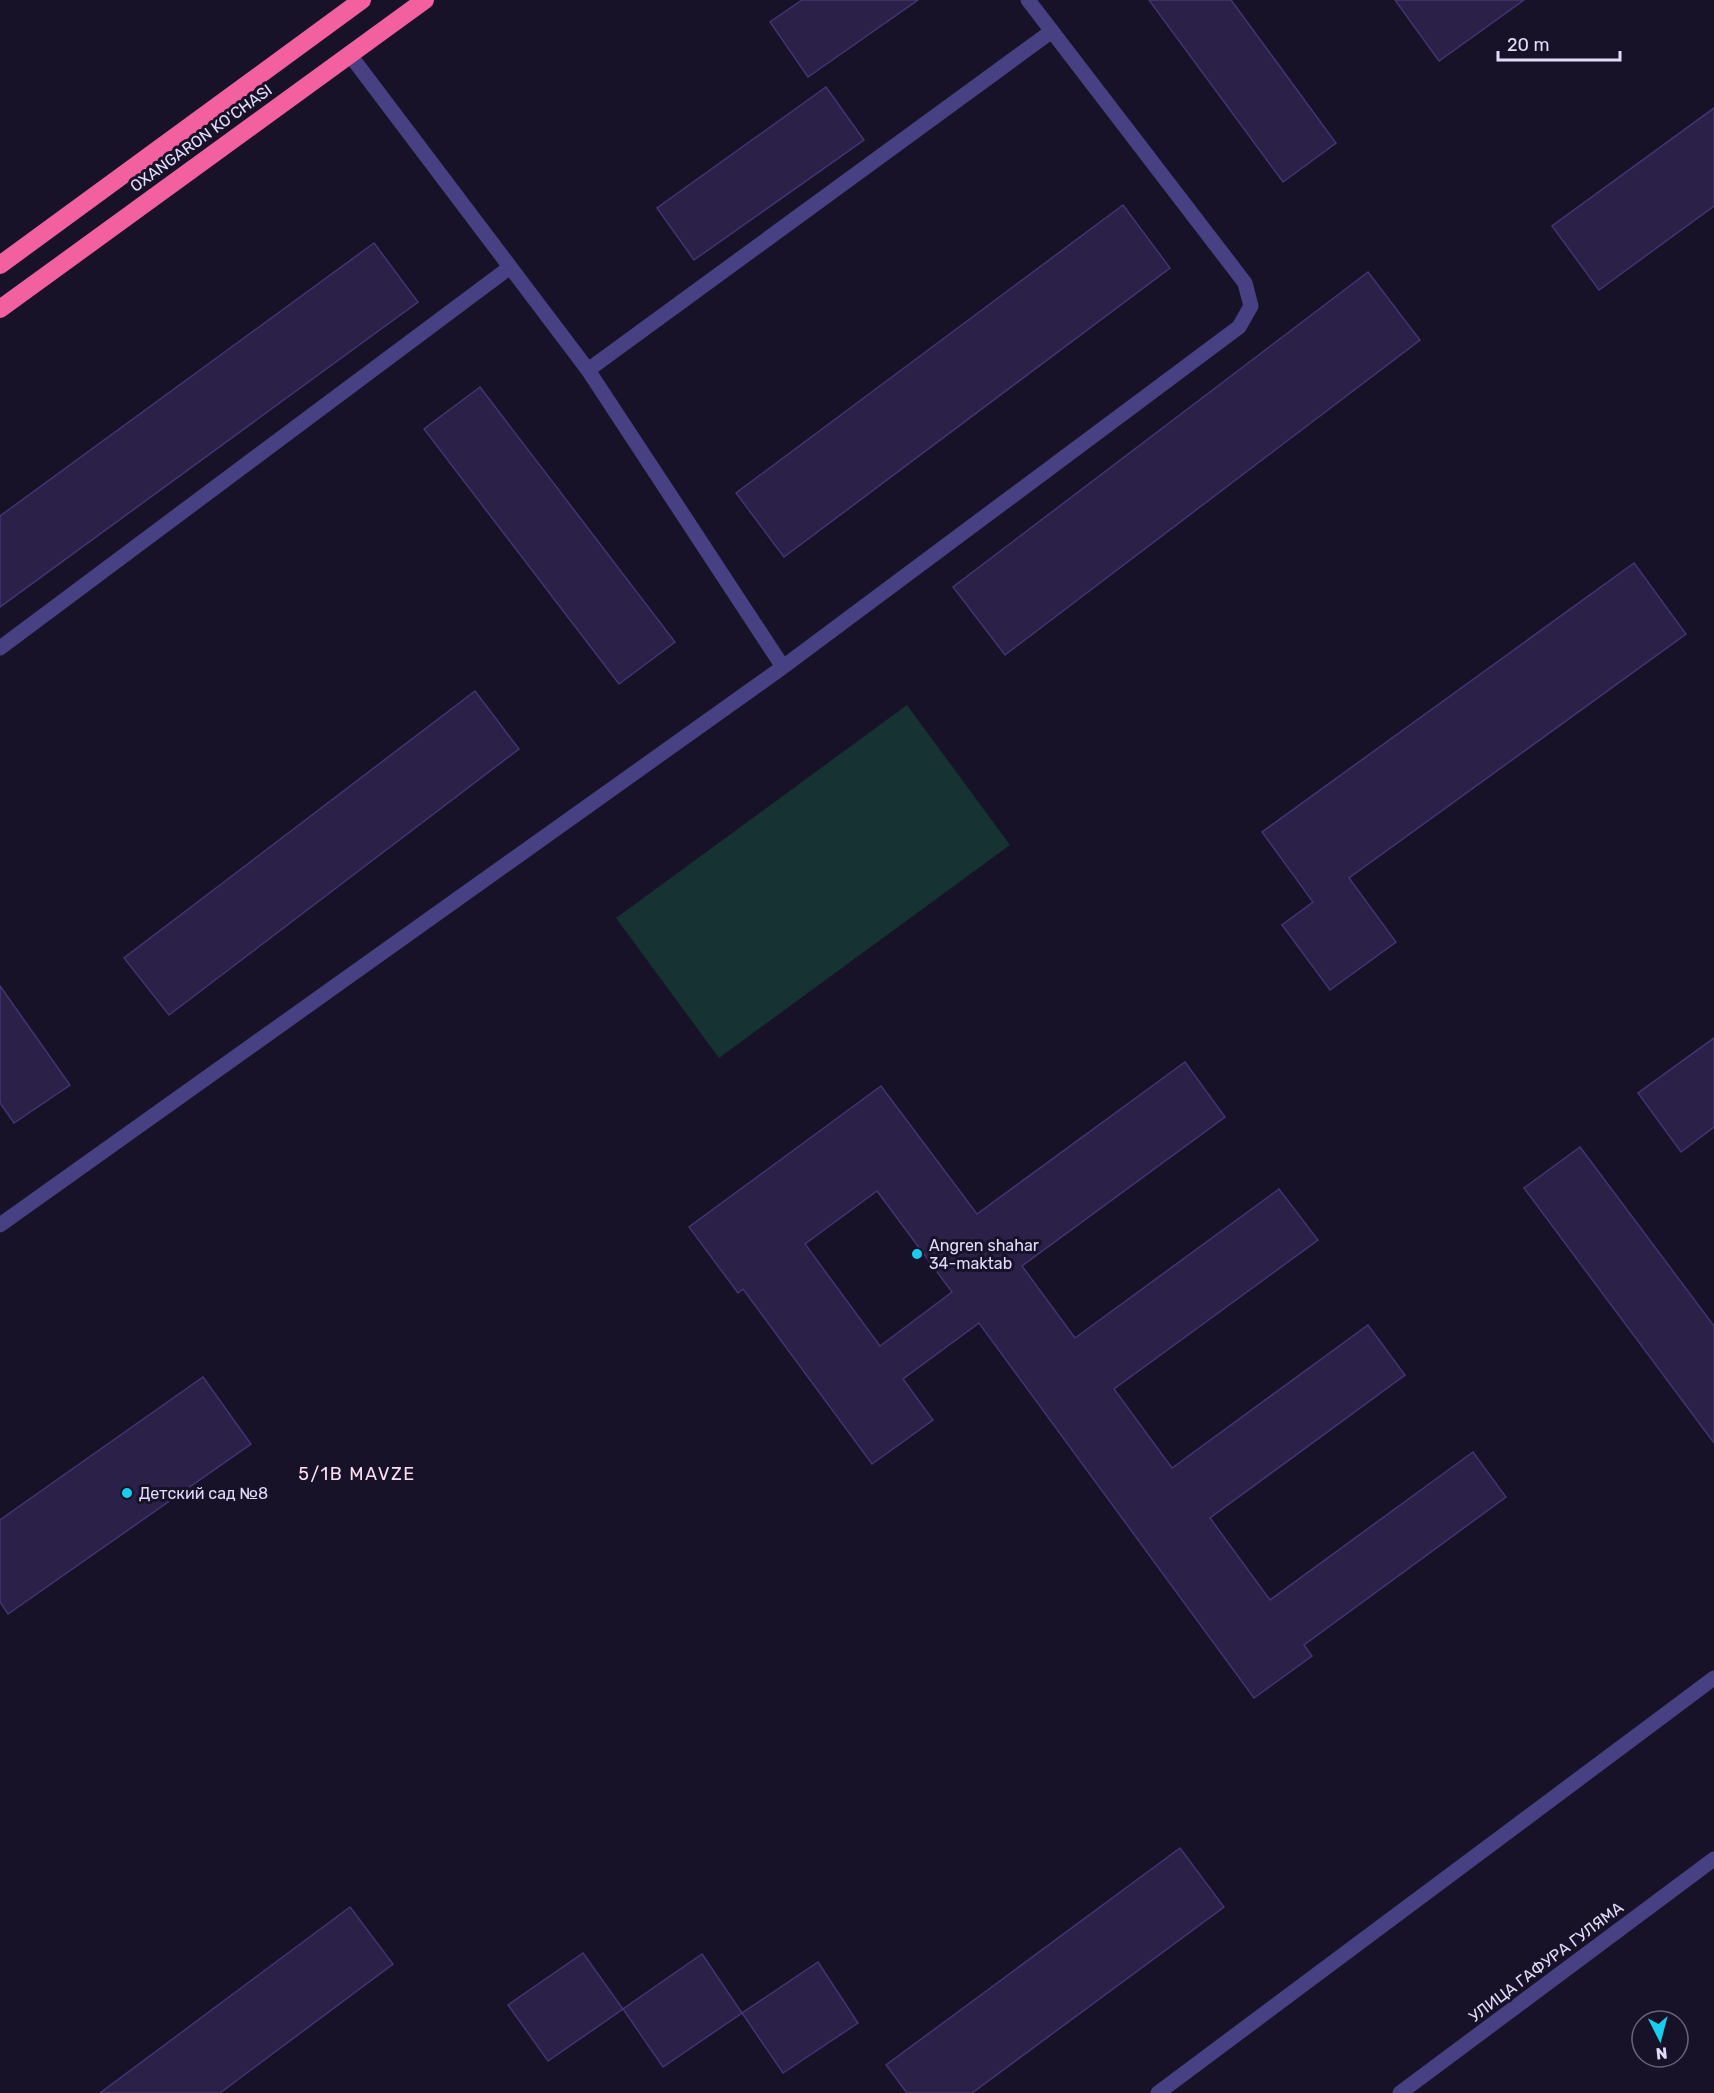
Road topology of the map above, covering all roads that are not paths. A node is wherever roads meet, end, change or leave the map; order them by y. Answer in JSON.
{"nodes":[{"id":1,"x":362,"y":0,"type":"edge"},
{"id":2,"x":425,"y":0,"type":"edge"},
{"id":3,"x":1028,"y":0,"type":"edge"},
{"id":4,"x":400,"y":7,"type":"edge"},
{"id":5,"x":1052,"y":31,"type":"junction"},
{"id":6,"x":350,"y":55,"type":"junction"},
{"id":7,"x":0,"y":265,"type":"edge"},
{"id":8,"x":509,"y":268,"type":"junction"},
{"id":9,"x":0,"y":309,"type":"edge"},
{"id":10,"x":588,"y":370,"type":"junction"},
{"id":11,"x":0,"y":648,"type":"edge"},
{"id":12,"x":783,"y":667,"type":"junction"},
{"id":13,"x":0,"y":1225,"type":"edge"},
{"id":14,"x":1714,"y":1678,"type":"edge"},
{"id":15,"x":1714,"y":1859,"type":"edge"},
{"id":16,"x":1158,"y":2093,"type":"edge"},
{"id":17,"x":1400,"y":2093,"type":"edge"}],
"edges":[{"from":1,"to":7,"type":"highway","name":"OXANGARON KO'CHASI"},
{"from":2,"to":4,"type":"highway","name":"OXANGARON KO'CHASI"},
{"from":3,"to":5,"type":"street"},
{"from":4,"to":6,"type":"highway","name":"OXANGARON KO'CHASI"},
{"from":5,"to":10,"type":"street"},
{"from":5,"to":12,"type":"street"},
{"from":6,"to":8,"type":"street"},
{"from":6,"to":9,"type":"highway","name":"OXANGARON KO'CHASI"},
{"from":8,"to":10,"type":"street"},
{"from":8,"to":11,"type":"street"},
{"from":10,"to":12,"type":"street"},
{"from":12,"to":13,"type":"street"},
{"from":14,"to":16,"type":"street"},
{"from":15,"to":17,"type":"street","name":"УЛИЦА ГАФУРА ГУЛЯМА"}]}
